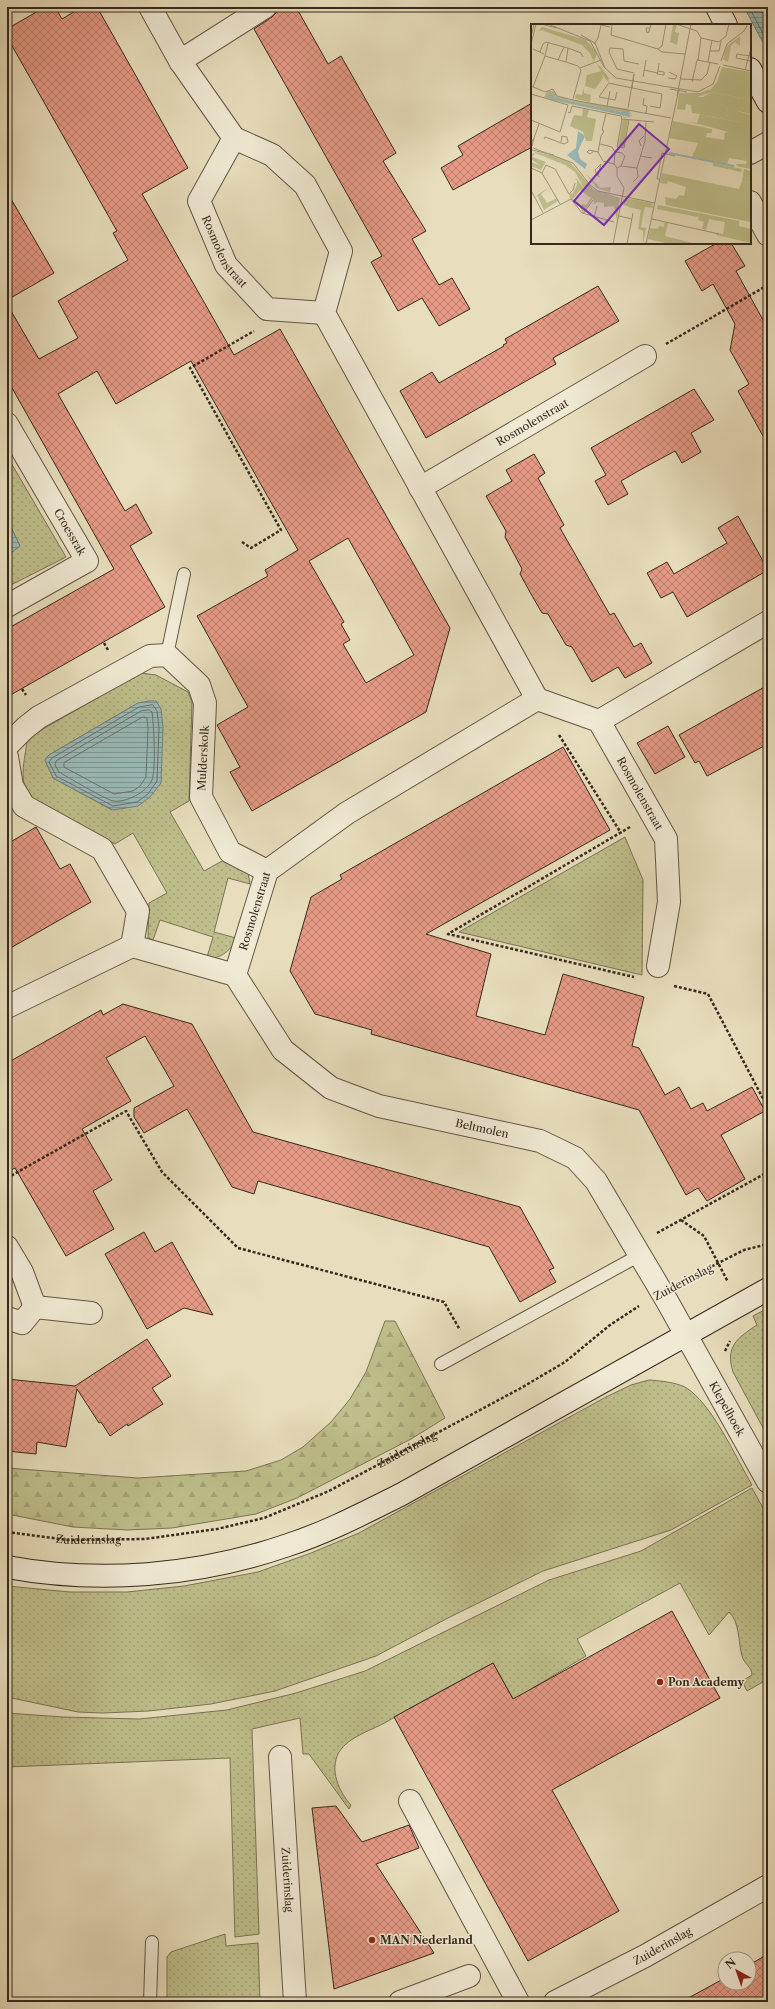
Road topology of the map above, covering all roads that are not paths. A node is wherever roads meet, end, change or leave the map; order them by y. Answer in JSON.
{"nodes":[{"id":1,"x":150,"y":7,"type":"edge"},
{"id":2,"x":266,"y":7,"type":"edge"},
{"id":3,"x":717,"y":7,"type":"edge"},
{"id":4,"x":726,"y":24,"type":"edge"},
{"id":5,"x":180,"y":61,"type":"junction"},
{"id":6,"x":751,"y":71,"type":"edge"},
{"id":7,"x":768,"y":102,"type":"edge"},
{"id":8,"x":234,"y":138,"type":"junction"},
{"id":9,"x":768,"y":143,"type":"edge"},
{"id":10,"x":751,"y":152,"type":"edge"},
{"id":11,"x":751,"y":204,"type":"edge"},
{"id":12,"x":768,"y":235,"type":"edge"},
{"id":13,"x":324,"y":312,"type":"junction"},
{"id":14,"x":645,"y":356,"type":"road end"},
{"id":15,"x":7,"y":424,"type":"edge"},
{"id":16,"x":420,"y":488,"type":"junction"},
{"id":17,"x":184,"y":574,"type":"dead end"},
{"id":18,"x":7,"y":606,"type":"edge"},
{"id":19,"x":768,"y":622,"type":"edge"},
{"id":20,"x":167,"y":655,"type":"junction"},
{"id":21,"x":536,"y":699,"type":"junction"},
{"id":22,"x":599,"y":721,"type":"junction"},
{"id":23,"x":7,"y":746,"type":"edge"},
{"id":24,"x":7,"y":757,"type":"edge"},
{"id":25,"x":267,"y":871,"type":"junction"},
{"id":26,"x":132,"y":946,"type":"junction"},
{"id":27,"x":658,"y":966,"type":"dead end"},
{"id":28,"x":235,"y":975,"type":"junction"},
{"id":29,"x":7,"y":1007,"type":"edge"},
{"id":30,"x":7,"y":1247,"type":"edge"},
{"id":31,"x":637,"y":1250,"type":"junction"},
{"id":32,"x":768,"y":1290,"type":"edge"},
{"id":33,"x":35,"y":1307,"type":"junction"},
{"id":34,"x":91,"y":1313,"type":"dead end"},
{"id":35,"x":7,"y":1318,"type":"edge"},
{"id":36,"x":685,"y":1335,"type":"junction"},
{"id":37,"x":441,"y":1364,"type":"dead end"},
{"id":38,"x":768,"y":1482,"type":"edge"},
{"id":39,"x":7,"y":1567,"type":"edge"},
{"id":40,"x":280,"y":1757,"type":"dead end"},
{"id":41,"x":410,"y":1801,"type":"dead end"},
{"id":42,"x":768,"y":1886,"type":"edge"},
{"id":43,"x":152,"y":1942,"type":"dead end"},
{"id":44,"x":469,"y":1976,"type":"dead end"},
{"id":45,"x":150,"y":2002,"type":"edge"},
{"id":46,"x":295,"y":2002,"type":"edge"},
{"id":47,"x":400,"y":2002,"type":"edge"},
{"id":48,"x":518,"y":2002,"type":"edge"},
{"id":49,"x":555,"y":2002,"type":"edge"}],
"edges":[{"from":1,"to":5,"type":"street"},
{"from":2,"to":5,"type":"street"},
{"from":3,"to":4,"type":"street"},
{"from":5,"to":8,"type":"street"},
{"from":6,"to":7,"type":"street"},
{"from":8,"to":13,"type":"street"},
{"from":8,"to":13,"type":"street","name":"Rosmolenstraat"},
{"from":9,"to":10,"type":"street"},
{"from":11,"to":12,"type":"street"},
{"from":13,"to":16,"type":"street"},
{"from":14,"to":16,"type":"street","name":"Rosmolenstraat"},
{"from":15,"to":18,"type":"street","name":"Croessrak"},
{"from":16,"to":21,"type":"street"},
{"from":17,"to":20,"type":"lane"},
{"from":19,"to":22,"type":"street"},
{"from":20,"to":23,"type":"street"},
{"from":20,"to":25,"type":"street","name":"Mulderskolk"},
{"from":21,"to":22,"type":"street"},
{"from":21,"to":25,"type":"street","name":"Rosmolenstraat"},
{"from":22,"to":27,"type":"street","name":"Rosmolenstraat"},
{"from":24,"to":26,"type":"street"},
{"from":25,"to":28,"type":"street","name":"Rosmolenstraat"},
{"from":26,"to":28,"type":"street"},
{"from":26,"to":29,"type":"street"},
{"from":28,"to":31,"type":"street","name":"Beltmolen"},
{"from":30,"to":33,"type":"street"},
{"from":31,"to":36,"type":"street","name":"Beltmolen"},
{"from":31,"to":37,"type":"lane"},
{"from":32,"to":36,"type":"street"},
{"from":33,"to":34,"type":"street"},
{"from":33,"to":35,"type":"street"},
{"from":36,"to":38,"type":"street","name":"Klepelhoek"},
{"from":36,"to":39,"type":"street"},
{"from":40,"to":46,"type":"street","name":"Zuiderinslag"},
{"from":41,"to":48,"type":"street"},
{"from":42,"to":49,"type":"street","name":"Zuiderinslag"},
{"from":43,"to":45,"type":"lane"},
{"from":44,"to":47,"type":"street"}]}
